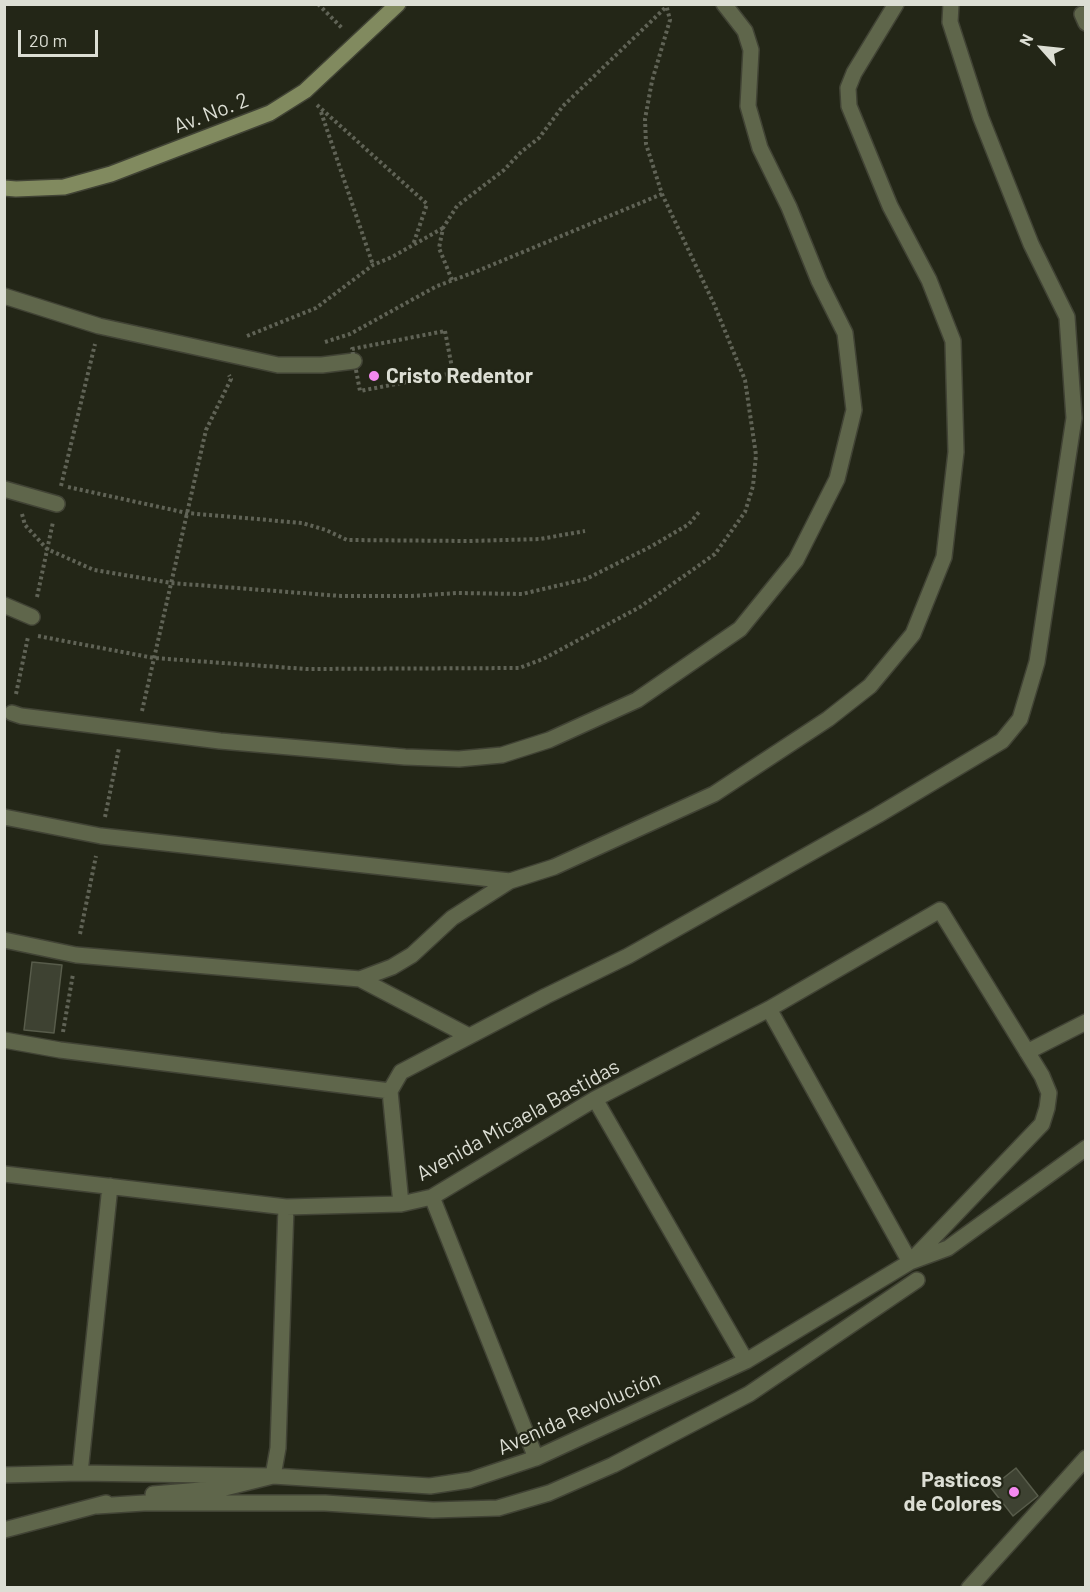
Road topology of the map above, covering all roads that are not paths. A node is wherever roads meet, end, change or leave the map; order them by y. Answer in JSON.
{"nodes":[{"id":1,"x":398,"y":4,"type":"edge"},
{"id":2,"x":724,"y":4,"type":"edge"},
{"id":3,"x":896,"y":4,"type":"edge"},
{"id":4,"x":951,"y":4,"type":"edge"},
{"id":5,"x":4,"y":188,"type":"edge"},
{"id":6,"x":4,"y":296,"type":"edge"},
{"id":7,"x":354,"y":361,"type":"road end"},
{"id":8,"x":11,"y":491,"type":"edge"},
{"id":9,"x":57,"y":504,"type":"dead end"},
{"id":10,"x":4,"y":605,"type":"edge"},
{"id":11,"x":32,"y":617,"type":"dead end"},
{"id":12,"x":12,"y":712,"type":"dead end"},
{"id":13,"x":4,"y":817,"type":"edge"},
{"id":14,"x":510,"y":881,"type":"junction"},
{"id":15,"x":4,"y":940,"type":"edge"},
{"id":16,"x":360,"y":979,"type":"junction"},
{"id":17,"x":769,"y":1009,"type":"junction"},
{"id":18,"x":1086,"y":1022,"type":"edge"},
{"id":19,"x":469,"y":1036,"type":"junction"},
{"id":20,"x":4,"y":1040,"type":"edge"},
{"id":21,"x":1027,"y":1052,"type":"junction"},
{"id":22,"x":390,"y":1090,"type":"junction"},
{"id":23,"x":595,"y":1099,"type":"junction"},
{"id":24,"x":1086,"y":1148,"type":"edge"},
{"id":25,"x":4,"y":1174,"type":"edge"},
{"id":26,"x":110,"y":1186,"type":"junction"},
{"id":27,"x":432,"y":1197,"type":"junction"},
{"id":28,"x":401,"y":1204,"type":"junction"},
{"id":29,"x":286,"y":1207,"type":"junction"},
{"id":30,"x":910,"y":1262,"type":"junction"},
{"id":31,"x":917,"y":1280,"type":"dead end"},
{"id":32,"x":746,"y":1361,"type":"junction"},
{"id":33,"x":536,"y":1458,"type":"junction"},
{"id":34,"x":1086,"y":1458,"type":"edge"},
{"id":35,"x":80,"y":1473,"type":"junction"},
{"id":36,"x":4,"y":1475,"type":"edge"},
{"id":37,"x":273,"y":1476,"type":"junction"},
{"id":38,"x":97,"y":1506,"type":"junction"},
{"id":39,"x":4,"y":1530,"type":"edge"},
{"id":40,"x":969,"y":1587,"type":"edge"}],
"edges":[{"from":1,"to":5,"type":"street","name":"Av. No. 2"},
{"from":2,"to":12,"type":"street"},
{"from":3,"to":14,"type":"street"},
{"from":4,"to":19,"type":"street"},
{"from":6,"to":7,"type":"street"},
{"from":8,"to":9,"type":"street"},
{"from":10,"to":11,"type":"street"},
{"from":13,"to":14,"type":"street"},
{"from":14,"to":16,"type":"street"},
{"from":15,"to":16,"type":"street"},
{"from":16,"to":19,"type":"street"},
{"from":17,"to":21,"type":"street","name":"Avenida Micaela Bastidas"},
{"from":17,"to":23,"type":"street","name":"Avenida Micaela Bastidas"},
{"from":17,"to":30,"type":"street"},
{"from":18,"to":21,"type":"street"},
{"from":19,"to":22,"type":"street"},
{"from":20,"to":22,"type":"street"},
{"from":21,"to":30,"type":"street","name":"Avenida Revolución"},
{"from":22,"to":28,"type":"street"},
{"from":23,"to":27,"type":"street","name":"Avenida Micaela Bastidas"},
{"from":23,"to":32,"type":"street"},
{"from":24,"to":30,"type":"street"},
{"from":25,"to":26,"type":"street","name":"Avenida Micaela Bastidas"},
{"from":26,"to":29,"type":"street","name":"Avenida Micaela Bastidas"},
{"from":26,"to":35,"type":"street"},
{"from":27,"to":28,"type":"street","name":"Avenida Micaela Bastidas"},
{"from":27,"to":33,"type":"street"},
{"from":28,"to":29,"type":"street","name":"Avenida Micaela Bastidas"},
{"from":29,"to":37,"type":"street"},
{"from":30,"to":32,"type":"street","name":"Avenida Revolución"},
{"from":31,"to":38,"type":"street"},
{"from":32,"to":33,"type":"street","name":"Avenida Revolución"},
{"from":33,"to":37,"type":"street","name":"Avenida Revolución"},
{"from":34,"to":40,"type":"street"},
{"from":35,"to":36,"type":"street","name":"Avenida Revolución"},
{"from":35,"to":37,"type":"street","name":"Avenida Revolución"},
{"from":37,"to":38,"type":"street"},
{"from":38,"to":39,"type":"street"}]}
